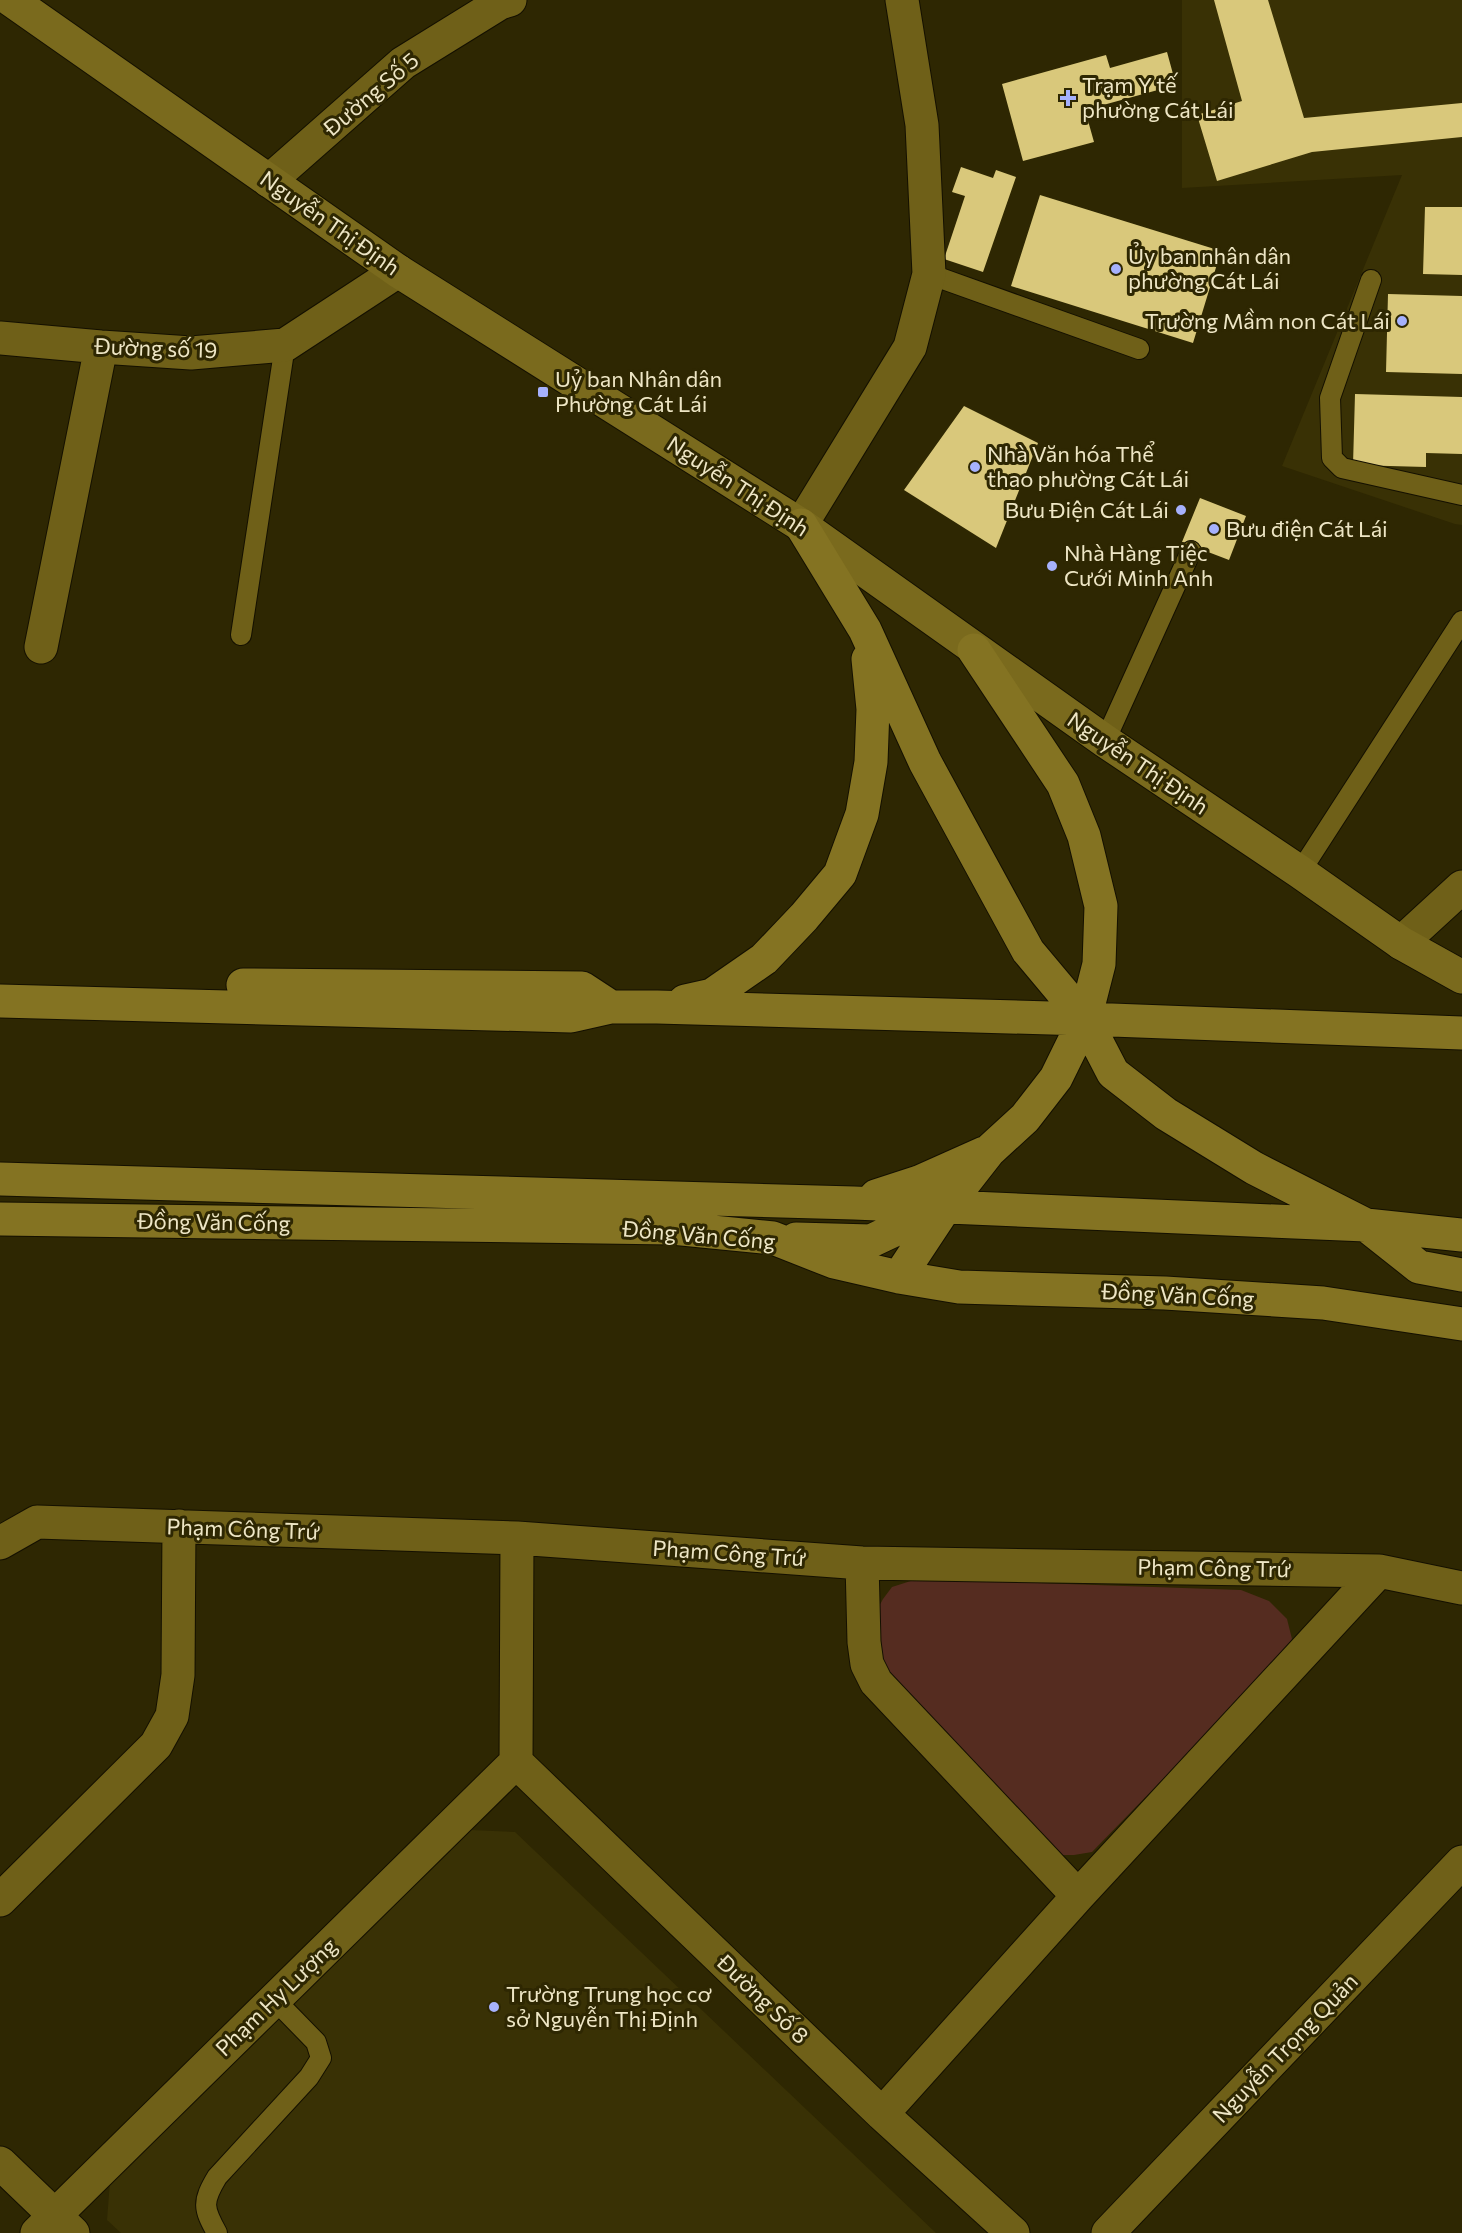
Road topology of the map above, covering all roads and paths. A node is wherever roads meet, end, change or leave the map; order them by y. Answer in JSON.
{"nodes":[{"id":1,"x":12,"y":0,"type":"edge"},
{"id":2,"x":510,"y":0,"type":"edge"},
{"id":3,"x":903,"y":0,"type":"edge"},
{"id":4,"x":269,"y":181,"type":"junction"},
{"id":5,"x":398,"y":271,"type":"junction"},
{"id":6,"x":930,"y":274,"type":"junction"},
{"id":7,"x":1371,"y":280,"type":"dead end"},
{"id":8,"x":0,"y":338,"type":"edge"},
{"id":9,"x":285,"y":345,"type":"junction"},
{"id":10,"x":101,"y":348,"type":"junction"},
{"id":11,"x":1139,"y":349,"type":"dead end"},
{"id":12,"x":1462,"y":495,"type":"edge"},
{"id":13,"x":801,"y":525,"type":"junction"},
{"id":14,"x":1191,"y":551,"type":"dead end"},
{"id":15,"x":1462,"y":621,"type":"edge"},
{"id":16,"x":865,"y":630,"type":"junction"},
{"id":17,"x":241,"y":635,"type":"dead end"},
{"id":18,"x":41,"y":648,"type":"dead end"},
{"id":19,"x":974,"y":650,"type":"junction"},
{"id":20,"x":1105,"y":741,"type":"junction"},
{"id":21,"x":1300,"y":872,"type":"junction"},
{"id":22,"x":1462,"y":886,"type":"edge"},
{"id":23,"x":1401,"y":943,"type":"junction"},
{"id":24,"x":1462,"y":977,"type":"edge"},
{"id":25,"x":0,"y":978,"type":"edge"},
{"id":26,"x":0,"y":1001,"type":"edge"},
{"id":27,"x":611,"y":1007,"type":"junction"},
{"id":28,"x":657,"y":1007,"type":"junction"},
{"id":29,"x":1085,"y":1019,"type":"junction"},
{"id":30,"x":1462,"y":1033,"type":"edge"},
{"id":31,"x":989,"y":1151,"type":"junction"},
{"id":32,"x":0,"y":1179,"type":"edge"},
{"id":33,"x":854,"y":1203,"type":"junction"},
{"id":34,"x":946,"y":1206,"type":"junction"},
{"id":35,"x":672,"y":1213,"type":"junction"},
{"id":36,"x":0,"y":1219,"type":"edge"},
{"id":37,"x":1366,"y":1224,"type":"junction"},
{"id":38,"x":1462,"y":1235,"type":"edge"},
{"id":39,"x":773,"y":1238,"type":"junction"},
{"id":40,"x":1462,"y":1275,"type":"edge"},
{"id":41,"x":899,"y":1276,"type":"junction"},
{"id":42,"x":1462,"y":1324,"type":"edge"},
{"id":43,"x":179,"y":1526,"type":"junction"},
{"id":44,"x":517,"y":1538,"type":"junction"},
{"id":45,"x":0,"y":1543,"type":"edge"},
{"id":46,"x":862,"y":1563,"type":"junction"},
{"id":47,"x":1379,"y":1571,"type":"junction"},
{"id":48,"x":1462,"y":1588,"type":"edge"},
{"id":49,"x":516,"y":1762,"type":"junction"},
{"id":50,"x":1462,"y":1862,"type":"edge"},
{"id":51,"x":1078,"y":1896,"type":"junction"},
{"id":52,"x":0,"y":1900,"type":"edge"},
{"id":53,"x":274,"y":1999,"type":"junction"},
{"id":54,"x":882,"y":2114,"type":"junction"},
{"id":55,"x":0,"y":2163,"type":"edge"},
{"id":56,"x":54,"y":2227,"type":"edge"},
{"id":57,"x":217,"y":2233,"type":"edge"},
{"id":58,"x":1013,"y":2233,"type":"edge"},
{"id":59,"x":1108,"y":2233,"type":"edge"}],
"edges":[{"from":1,"to":4,"type":"main road","name":"Nguyễn Thị Định"},
{"from":2,"to":4,"type":"street","name":"Đường Số 5"},
{"from":3,"to":6,"type":"street"},
{"from":4,"to":5,"type":"main road","name":"Nguyễn Thị Định"},
{"from":5,"to":9,"type":"street","name":"Đường số 19"},
{"from":5,"to":13,"type":"main road","name":"Nguyễn Thị Định"},
{"from":6,"to":11,"type":"lane"},
{"from":6,"to":13,"type":"street"},
{"from":7,"to":12,"type":"lane"},
{"from":8,"to":10,"type":"street","name":"Đường số 19"},
{"from":9,"to":10,"type":"street","name":"Đường số 19"},
{"from":9,"to":17,"type":"lane"},
{"from":10,"to":18,"type":"street"},
{"from":13,"to":16,"type":"main road"},
{"from":13,"to":19,"type":"main road","name":"Nguyễn Thị Định"},
{"from":14,"to":20,"type":"lane"},
{"from":15,"to":21,"type":"lane"},
{"from":16,"to":28,"type":"main road"},
{"from":16,"to":29,"type":"main road"},
{"from":19,"to":20,"type":"main road","name":"Nguyễn Thị Định"},
{"from":19,"to":29,"type":"main road"},
{"from":20,"to":21,"type":"main road","name":"Nguyễn Thị Định"},
{"from":21,"to":23,"type":"main road","name":"Nguyễn Thị Định"},
{"from":22,"to":23,"type":"street"},
{"from":23,"to":24,"type":"main road","name":"Nguyễn Thị Định"},
{"from":25,"to":27,"type":"main road"},
{"from":26,"to":27,"type":"main road"},
{"from":27,"to":28,"type":"main road"},
{"from":28,"to":29,"type":"main road"},
{"from":29,"to":30,"type":"main road"},
{"from":29,"to":31,"type":"main road"},
{"from":29,"to":37,"type":"main road"},
{"from":31,"to":33,"type":"main road"},
{"from":31,"to":34,"type":"main road"},
{"from":32,"to":35,"type":"main road","name":"Đồng Văn Cống"},
{"from":33,"to":34,"type":"main road","name":"Đồng Văn Cống"},
{"from":33,"to":35,"type":"main road","name":"Đồng Văn Cống"},
{"from":34,"to":37,"type":"main road","name":"Đồng Văn Cống"},
{"from":34,"to":39,"type":"main road"},
{"from":34,"to":41,"type":"main road"},
{"from":35,"to":36,"type":"main road","name":"Đồng Văn Cống"},
{"from":35,"to":39,"type":"main road","name":"Đồng Văn Cống"},
{"from":37,"to":38,"type":"main road"},
{"from":37,"to":40,"type":"main road"},
{"from":39,"to":41,"type":"main road","name":"Đồng Văn Cống"},
{"from":41,"to":42,"type":"main road","name":"Đồng Văn Cống"},
{"from":43,"to":44,"type":"street","name":"Phạm Công Trứ"},
{"from":43,"to":45,"type":"street","name":"Phạm Công Trứ"},
{"from":43,"to":52,"type":"street"},
{"from":44,"to":46,"type":"street","name":"Phạm Công Trứ"},
{"from":44,"to":49,"type":"street"},
{"from":46,"to":47,"type":"street","name":"Phạm Công Trứ"},
{"from":46,"to":51,"type":"street"},
{"from":47,"to":48,"type":"street","name":"Phạm Công Trứ"},
{"from":47,"to":51,"type":"street"},
{"from":49,"to":53,"type":"street","name":"Phạm Hy Lượng"},
{"from":49,"to":54,"type":"street","name":"Đường Số 8"},
{"from":50,"to":59,"type":"street","name":"Nguyễn Trọng Quản"},
{"from":51,"to":54,"type":"street"},
{"from":53,"to":56,"type":"street","name":"Phạm Hy Lượng"},
{"from":53,"to":57,"type":"lane"},
{"from":54,"to":58,"type":"street","name":"Đường Số 8"},
{"from":55,"to":56,"type":"street"}]}
